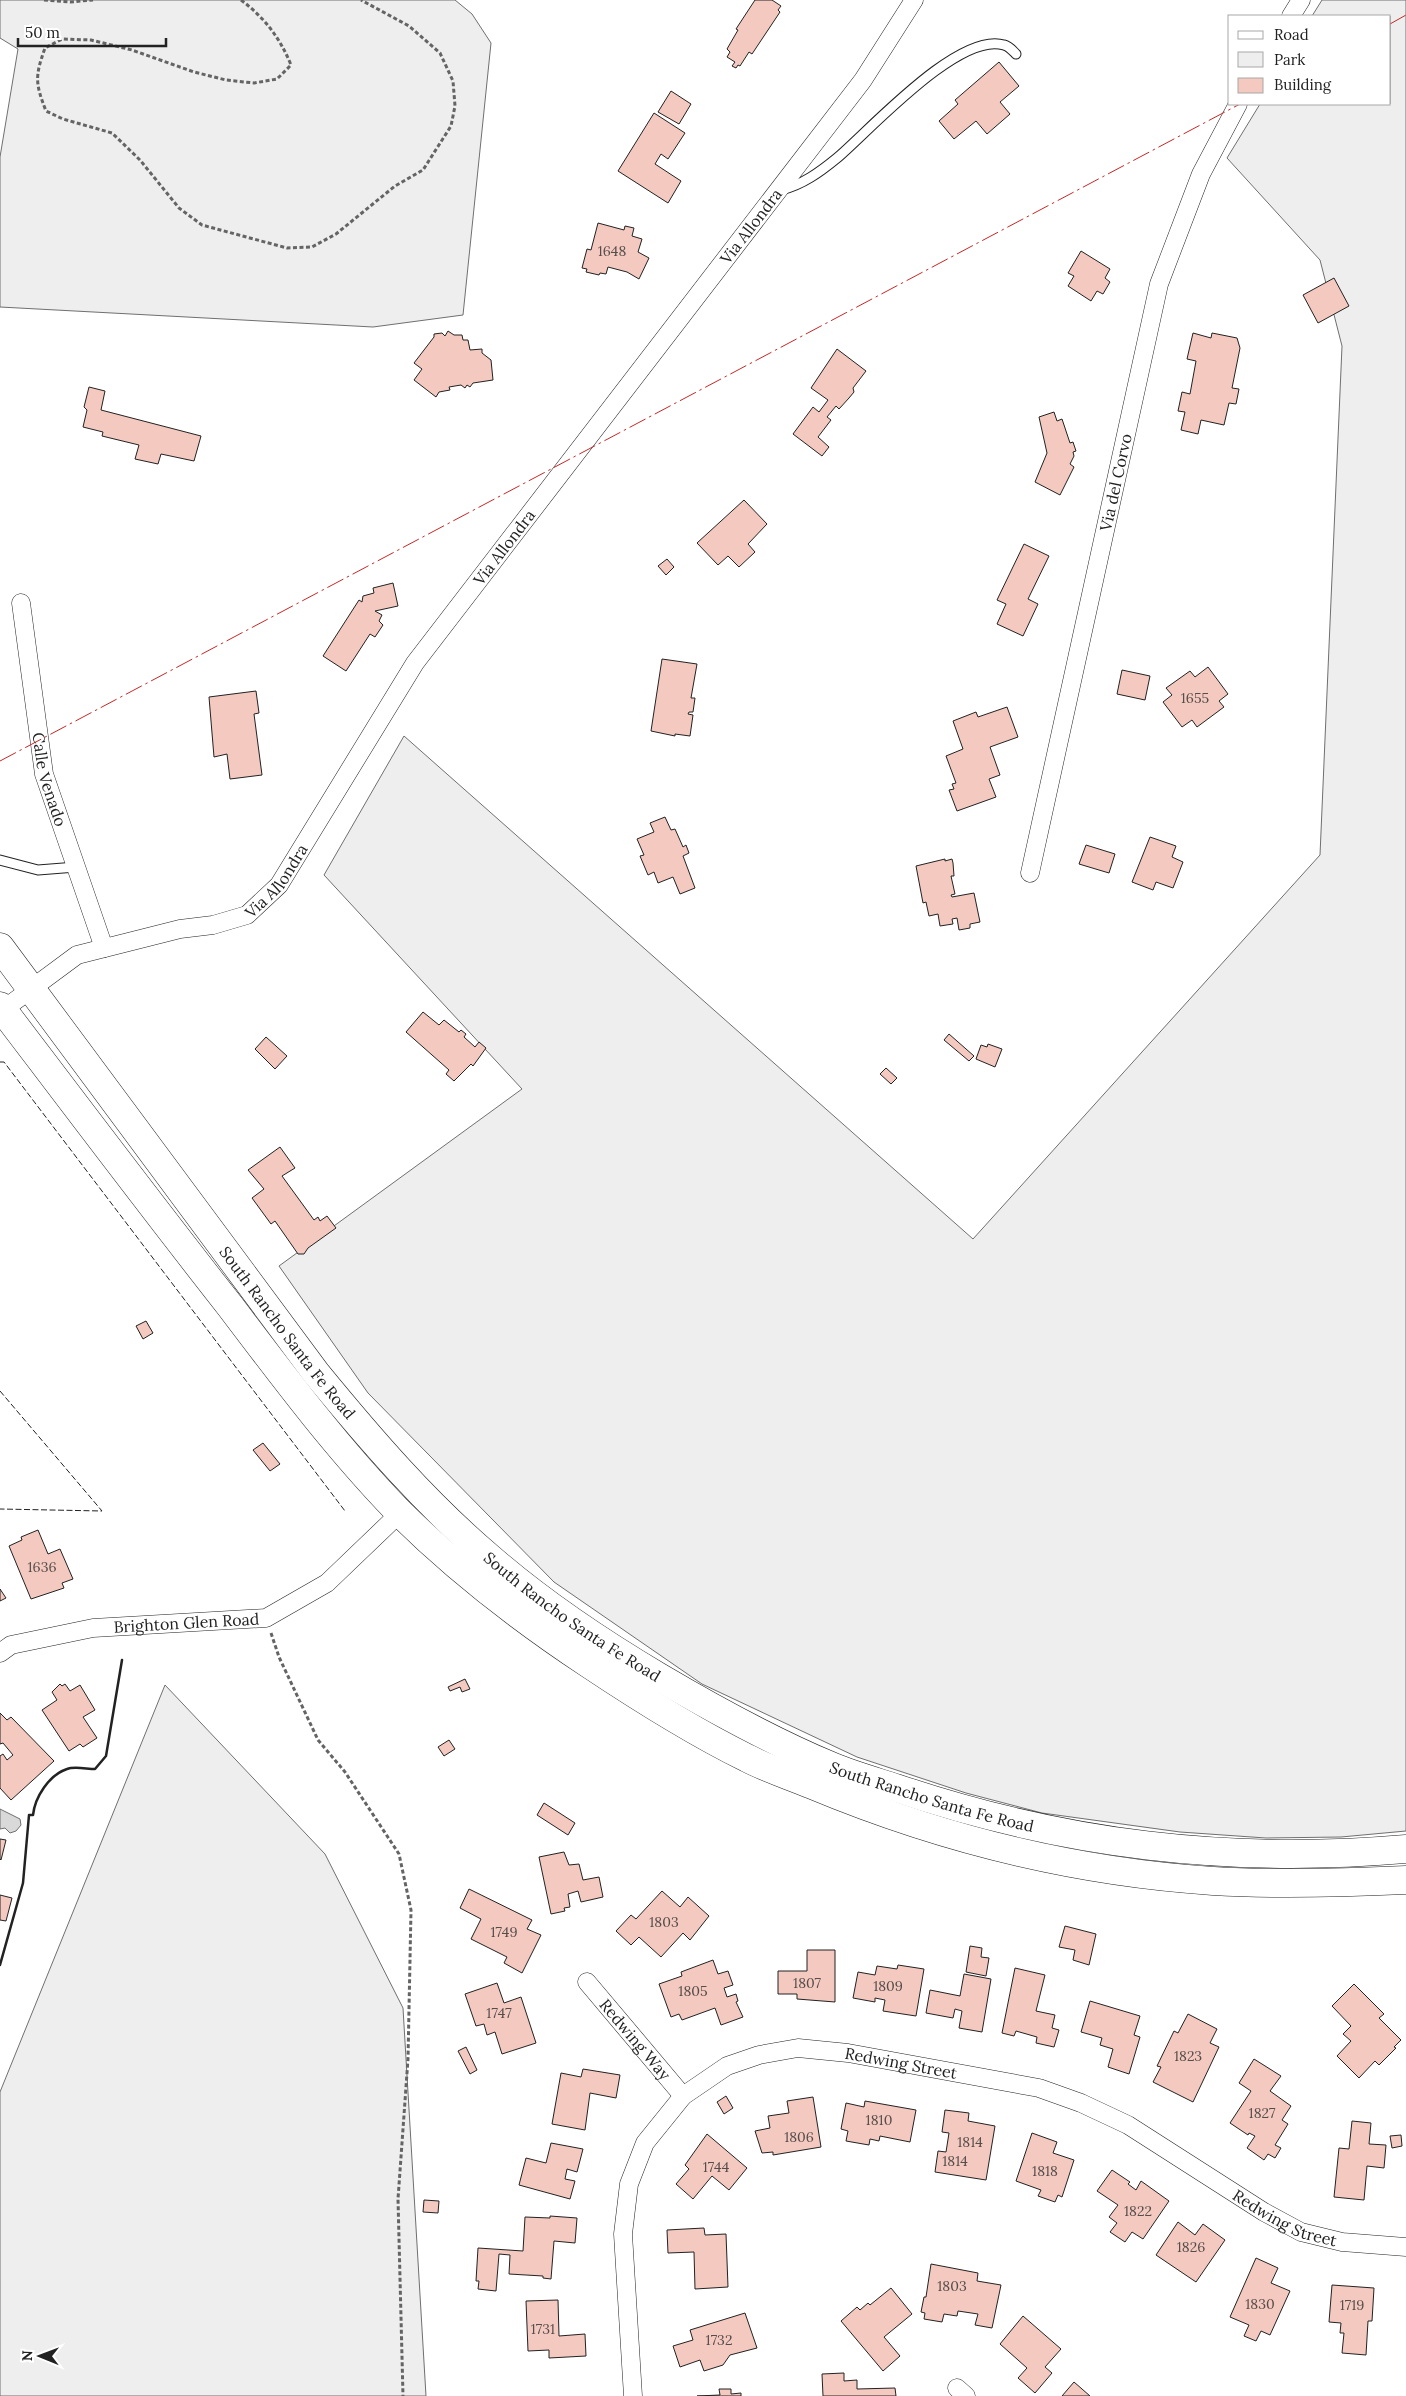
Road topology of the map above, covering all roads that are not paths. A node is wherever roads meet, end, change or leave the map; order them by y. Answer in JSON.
{"nodes":[{"id":1,"x":914,"y":0,"type":"edge"},
{"id":2,"x":1300,"y":0,"type":"edge"},
{"id":3,"x":1292,"y":15,"type":"edge"},
{"id":4,"x":1016,"y":54,"type":"dead end"},
{"id":5,"x":1237,"y":105,"type":"edge"},
{"id":6,"x":778,"y":191,"type":"junction"},
{"id":7,"x":21,"y":603,"type":"dead end"},
{"id":8,"x":0,"y":860,"type":"edge"},
{"id":9,"x":76,"y":867,"type":"junction"},
{"id":10,"x":1030,"y":873,"type":"dead end"},
{"id":11,"x":0,"y":947,"type":"edge"},
{"id":12,"x":104,"y":948,"type":"junction"},
{"id":13,"x":30,"y":990,"type":"junction"},
{"id":14,"x":1,"y":1009,"type":"edge"},
{"id":15,"x":400,"y":1513,"type":"junction"},
{"id":16,"x":0,"y":1653,"type":"edge"},
{"id":17,"x":1406,"y":1849,"type":"edge"},
{"id":18,"x":1406,"y":1880,"type":"edge"},
{"id":19,"x":587,"y":1982,"type":"dead end"},
{"id":20,"x":683,"y":2096,"type":"junction"},
{"id":21,"x":1406,"y":2248,"type":"edge"},
{"id":22,"x":633,"y":2396,"type":"edge"}],
"edges":[{"from":1,"to":6,"type":"street","name":"Via Allondra"},
{"from":2,"to":3,"type":"street"},
{"from":4,"to":6,"type":"lane"},
{"from":5,"to":10,"type":"street","name":"Via del Corvo"},
{"from":6,"to":12,"type":"street","name":"Via Allondra"},
{"from":7,"to":9,"type":"street","name":"Calle Venado"},
{"from":8,"to":9,"type":"lane"},
{"from":9,"to":12,"type":"street","name":"Calle Venado"},
{"from":11,"to":13,"type":"main road","name":"South Rancho Santa Fe Road"},
{"from":12,"to":13,"type":"street","name":"Via Allondra"},
{"from":13,"to":14,"type":"street","name":"Via Allondra"},
{"from":13,"to":17,"type":"main road","name":"South Rancho Santa Fe Road"},
{"from":14,"to":15,"type":"main road","name":"South Rancho Santa Fe Road"},
{"from":15,"to":16,"type":"street","name":"Brighton Glen Road"},
{"from":15,"to":18,"type":"main road","name":"South Rancho Santa Fe Road"},
{"from":19,"to":20,"type":"street","name":"Redwing Way"},
{"from":20,"to":21,"type":"street","name":"Redwing Street"},
{"from":20,"to":22,"type":"street","name":"Redwing Street"}]}
